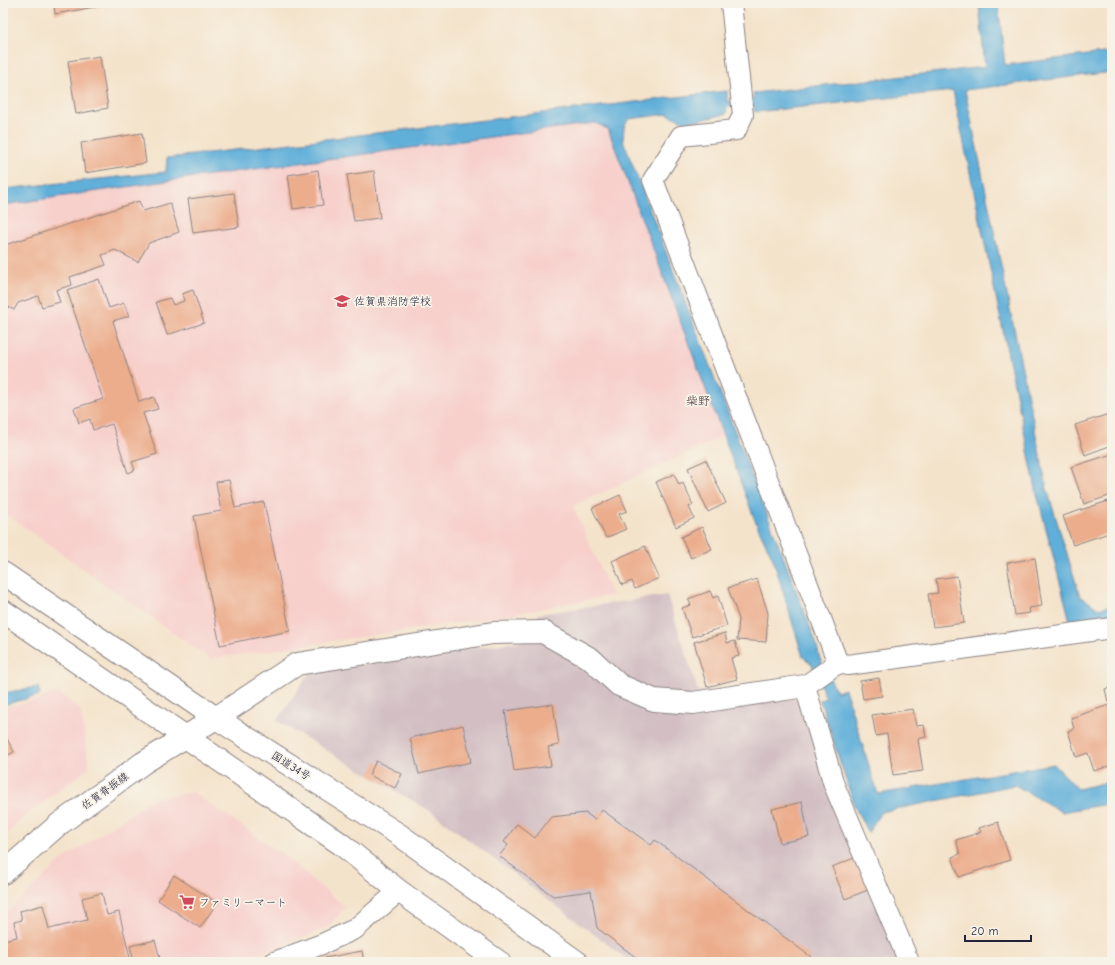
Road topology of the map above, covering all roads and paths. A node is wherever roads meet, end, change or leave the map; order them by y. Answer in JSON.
{"nodes":[{"id":1,"x":731,"y":3,"type":"edge"},
{"id":2,"x":3,"y":573,"type":"edge"},
{"id":3,"x":3,"y":611,"type":"edge"},
{"id":4,"x":1112,"y":628,"type":"edge"},
{"id":5,"x":821,"y":675,"type":"junction"},
{"id":6,"x":216,"y":718,"type":"junction"},
{"id":7,"x":184,"y":737,"type":"junction"},
{"id":8,"x":3,"y":873,"type":"edge"},
{"id":9,"x":399,"y":891,"type":"junction"},
{"id":10,"x":274,"y":962,"type":"edge"},
{"id":11,"x":499,"y":962,"type":"edge"},
{"id":12,"x":576,"y":962,"type":"edge"},
{"id":13,"x":909,"y":962,"type":"edge"}],
"edges":[{"from":1,"to":5,"type":"street"},
{"from":2,"to":6,"type":"main road","name":"国道34号"},
{"from":3,"to":7,"type":"main road"},
{"from":4,"to":5,"type":"street"},
{"from":5,"to":6,"type":"main road","name":"佐賀脊振線"},
{"from":5,"to":13,"type":"street"},
{"from":6,"to":7,"type":"main road","name":"佐賀脊振線"},
{"from":6,"to":12,"type":"main road","name":"国道34号"},
{"from":7,"to":8,"type":"main road","name":"佐賀脊振線"},
{"from":7,"to":9,"type":"main road"},
{"from":9,"to":10,"type":"street"},
{"from":9,"to":11,"type":"main road"}]}
